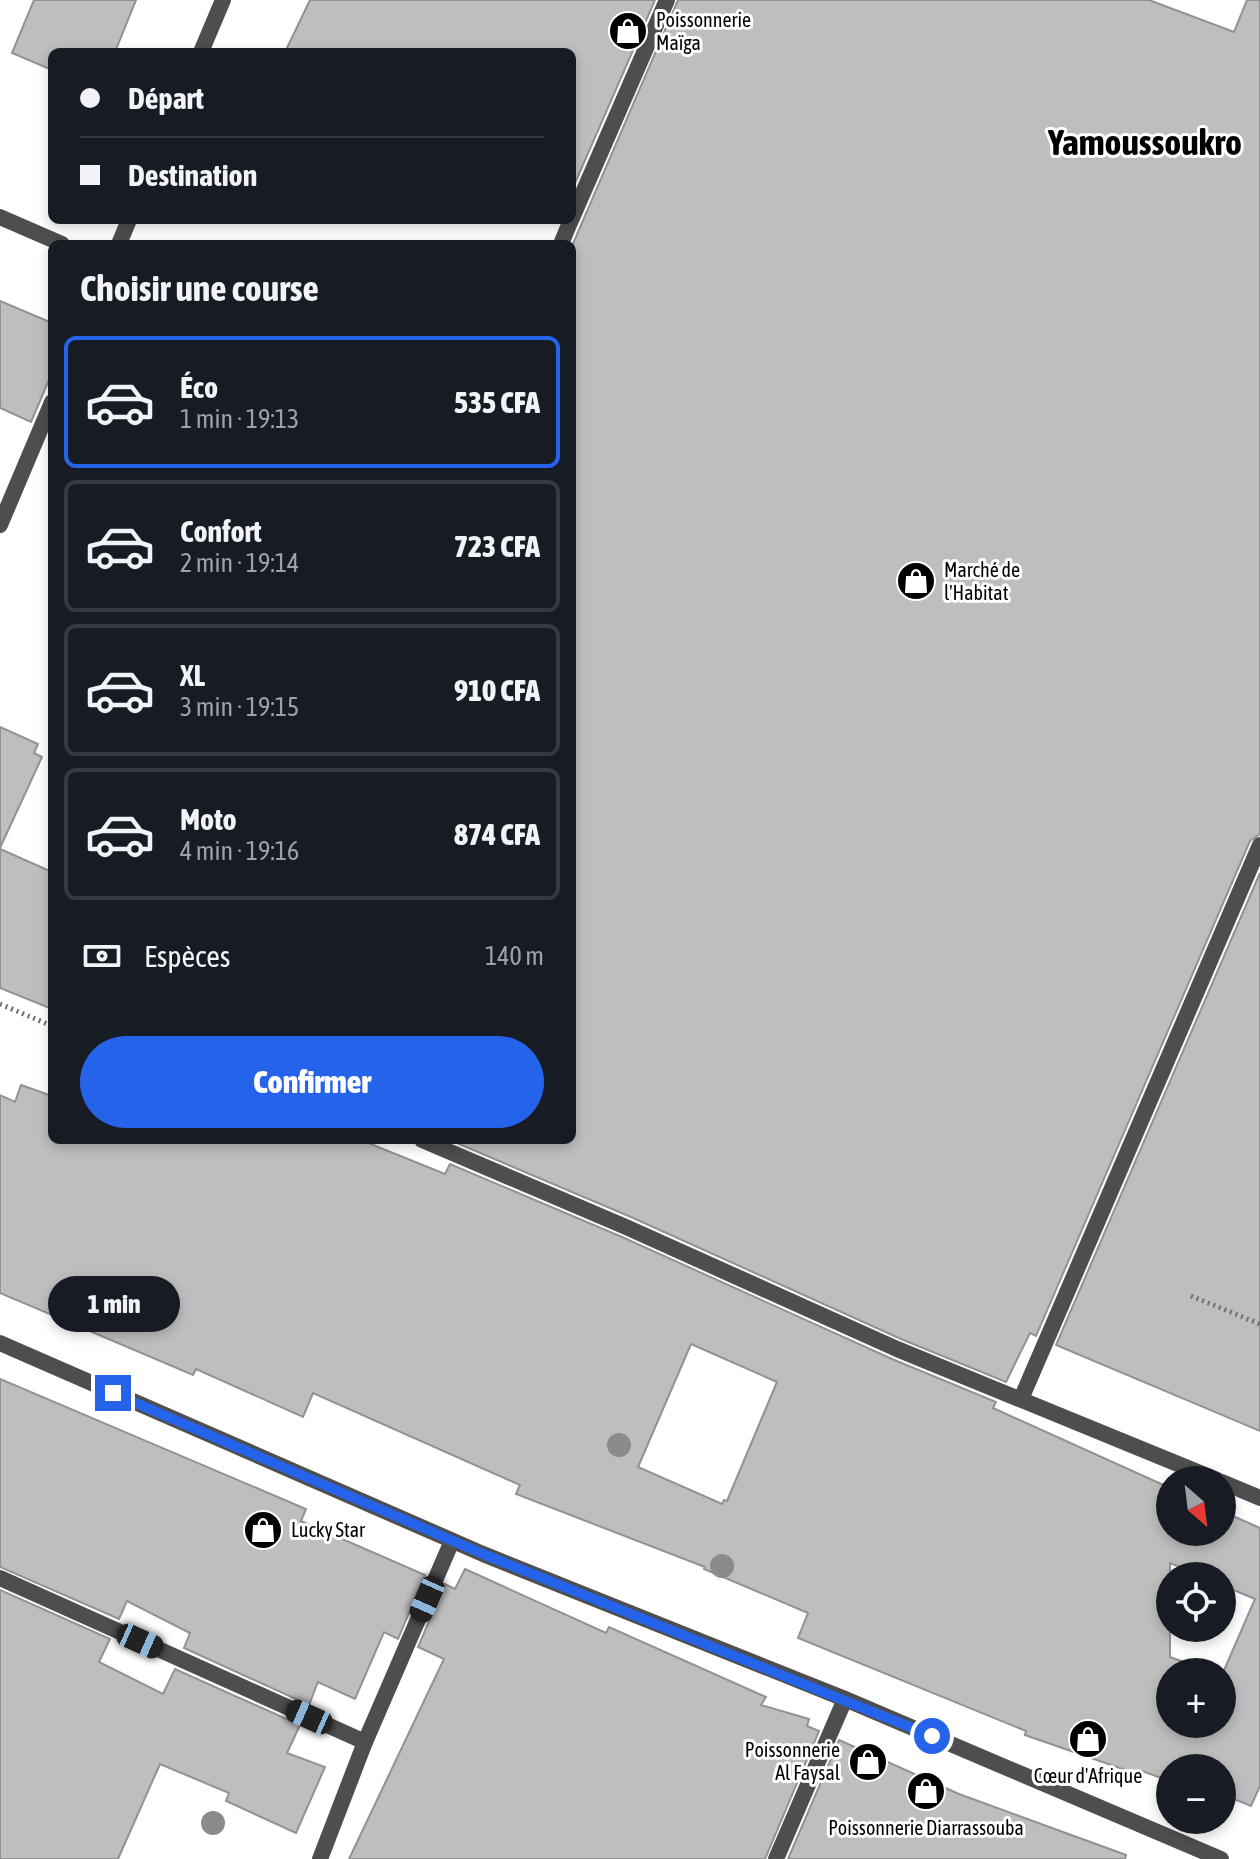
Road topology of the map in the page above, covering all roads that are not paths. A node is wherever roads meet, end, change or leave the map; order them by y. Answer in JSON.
{"nodes":[{"id":1,"x":223,"y":0,"type":"edge"},
{"id":2,"x":667,"y":0,"type":"edge"},
{"id":3,"x":203,"y":48,"type":"edge"},
{"id":4,"x":576,"y":210,"type":"edge"},
{"id":5,"x":0,"y":217,"type":"edge"},
{"id":6,"x":53,"y":240,"type":"edge"},
{"id":7,"x":48,"y":411,"type":"edge"},
{"id":8,"x":0,"y":525,"type":"edge"},
{"id":9,"x":1260,"y":845,"type":"edge"},
{"id":10,"x":431,"y":1144,"type":"edge"},
{"id":11,"x":0,"y":1343,"type":"edge"},
{"id":12,"x":1021,"y":1399,"type":"junction"},
{"id":13,"x":1183,"y":1466,"type":"edge"},
{"id":14,"x":1236,"y":1488,"type":"edge"},
{"id":15,"x":1260,"y":1498,"type":"edge"},
{"id":16,"x":452,"y":1541,"type":"junction"},
{"id":17,"x":0,"y":1578,"type":"edge"},
{"id":18,"x":845,"y":1699,"type":"junction"},
{"id":19,"x":365,"y":1742,"type":"junction"},
{"id":20,"x":320,"y":1859,"type":"edge"},
{"id":21,"x":776,"y":1859,"type":"edge"},
{"id":22,"x":1221,"y":1859,"type":"edge"}],
"edges":[{"from":1,"to":3,"type":"street"},
{"from":2,"to":4,"type":"street"},
{"from":5,"to":6,"type":"street"},
{"from":7,"to":8,"type":"street"},
{"from":9,"to":12,"type":"street"},
{"from":10,"to":12,"type":"street"},
{"from":11,"to":16,"type":"street"},
{"from":12,"to":13,"type":"street"},
{"from":14,"to":15,"type":"street"},
{"from":16,"to":18,"type":"street"},
{"from":16,"to":19,"type":"street"},
{"from":17,"to":19,"type":"street"},
{"from":18,"to":21,"type":"street"},
{"from":18,"to":22,"type":"street"},
{"from":19,"to":20,"type":"street"}]}
